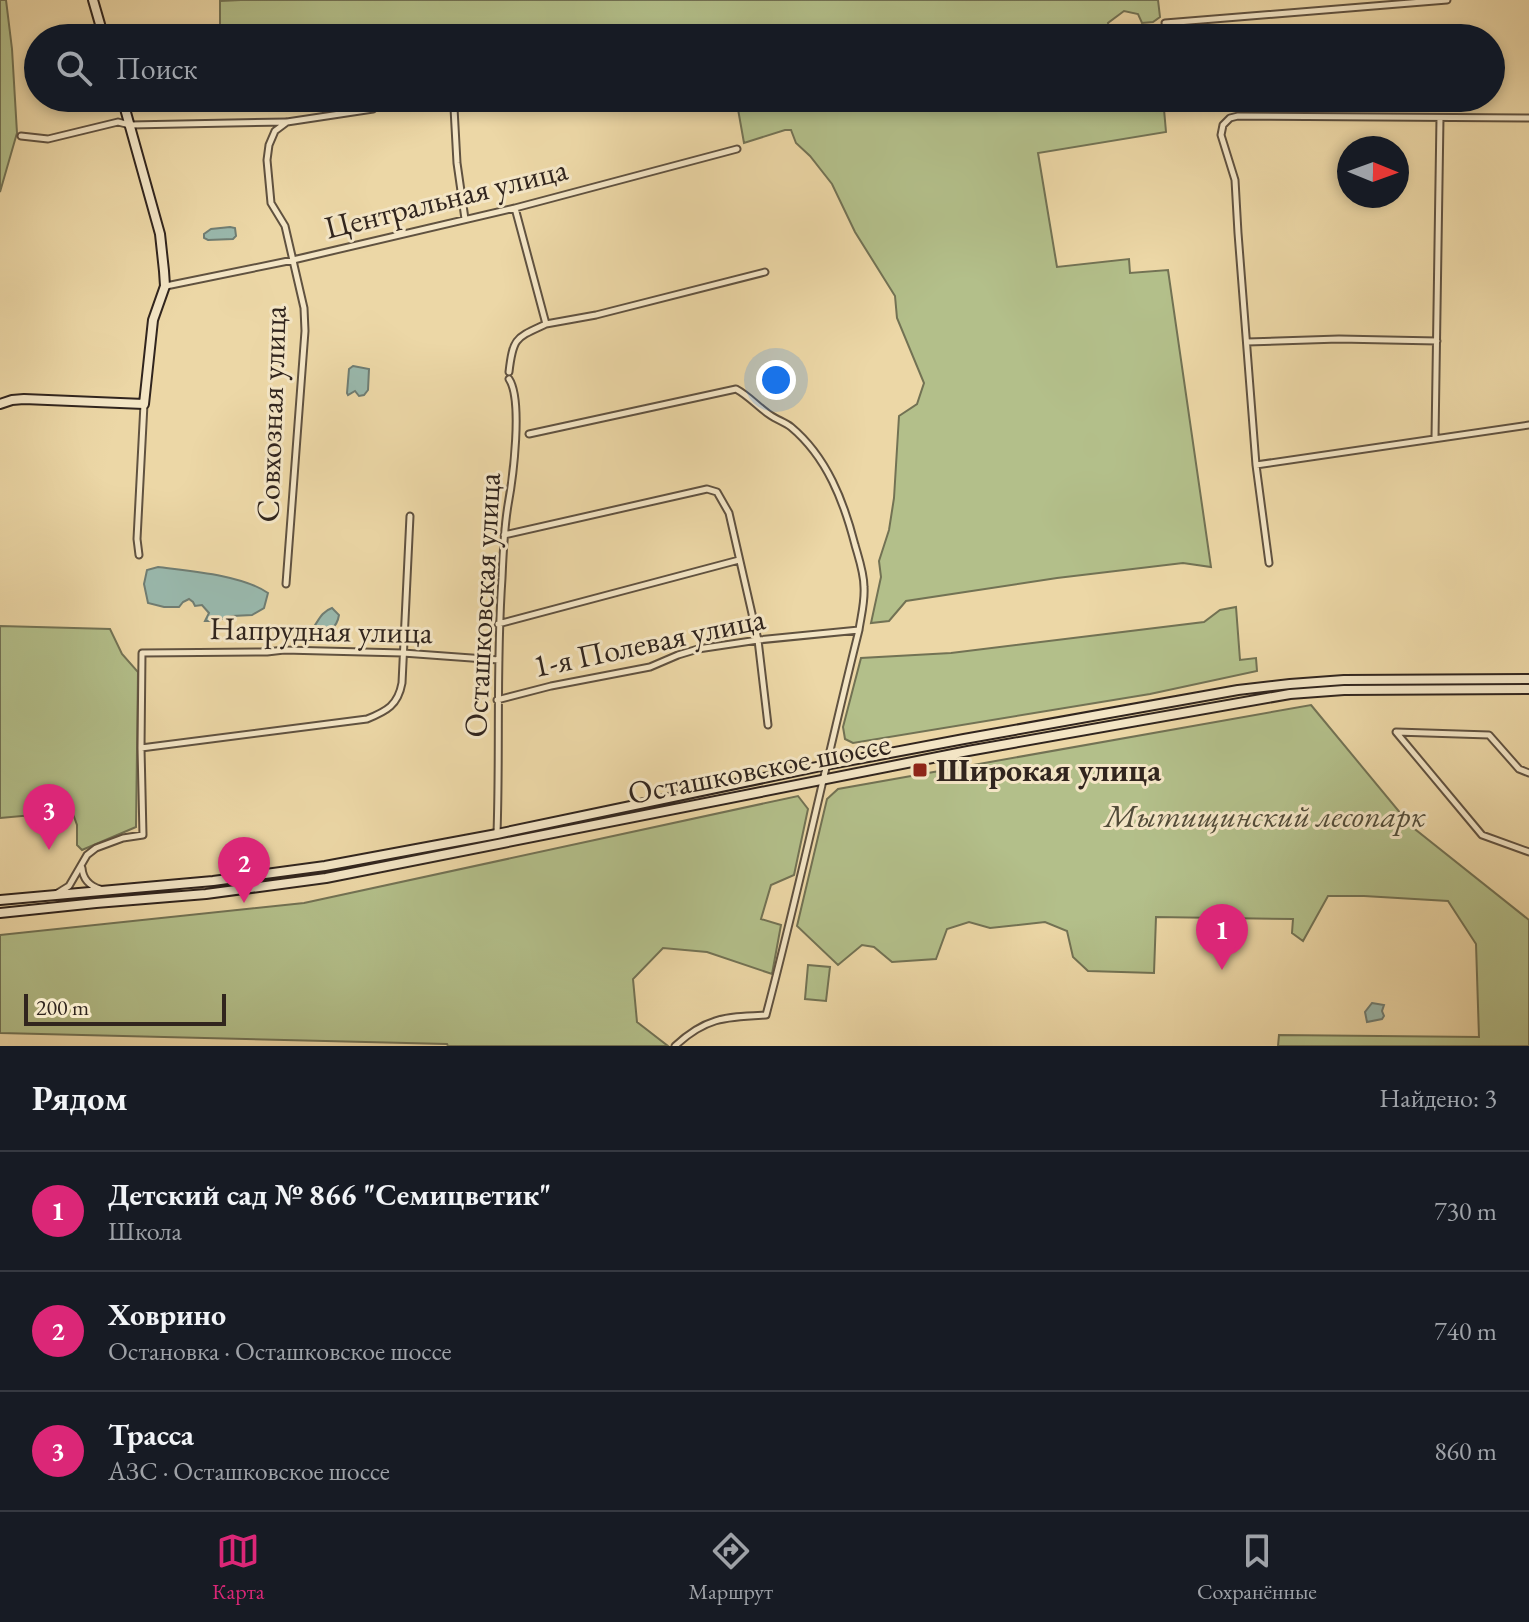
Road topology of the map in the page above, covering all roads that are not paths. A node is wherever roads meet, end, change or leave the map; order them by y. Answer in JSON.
{"nodes":[{"id":1,"x":93,"y":0,"type":"edge"},
{"id":2,"x":1447,"y":0,"type":"edge"},
{"id":3,"x":1165,"y":23,"type":"dead end"},
{"id":4,"x":100,"y":24,"type":"edge"},
{"id":5,"x":126,"y":112,"type":"edge"},
{"id":6,"x":353,"y":112,"type":"edge"},
{"id":7,"x":454,"y":112,"type":"edge"},
{"id":8,"x":1440,"y":118,"type":"junction"},
{"id":9,"x":1529,"y":118,"type":"edge"},
{"id":10,"x":287,"y":122,"type":"junction"},
{"id":11,"x":130,"y":125,"type":"junction"},
{"id":12,"x":21,"y":136,"type":"dead end"},
{"id":13,"x":737,"y":149,"type":"dead end"},
{"id":14,"x":515,"y":208,"type":"junction"},
{"id":15,"x":465,"y":219,"type":"junction"},
{"id":16,"x":293,"y":260,"type":"junction"},
{"id":17,"x":765,"y":272,"type":"dead end"},
{"id":18,"x":165,"y":286,"type":"junction"},
{"id":19,"x":546,"y":324,"type":"junction"},
{"id":20,"x":1437,"y":341,"type":"junction"},
{"id":21,"x":1247,"y":342,"type":"junction"},
{"id":22,"x":0,"y":404,"type":"edge"},
{"id":23,"x":144,"y":404,"type":"junction"},
{"id":24,"x":1529,"y":425,"type":"edge"},
{"id":25,"x":529,"y":434,"type":"dead end"},
{"id":26,"x":1435,"y":438,"type":"junction"},
{"id":27,"x":1256,"y":465,"type":"junction"},
{"id":28,"x":410,"y":516,"type":"dead end"},
{"id":29,"x":504,"y":535,"type":"junction"},
{"id":30,"x":139,"y":555,"type":"dead end"},
{"id":31,"x":739,"y":560,"type":"junction"},
{"id":32,"x":1269,"y":563,"type":"dead end"},
{"id":33,"x":286,"y":584,"type":"dead end"},
{"id":34,"x":498,"y":624,"type":"junction"},
{"id":35,"x":859,"y":630,"type":"junction"},
{"id":36,"x":758,"y":640,"type":"junction"},
{"id":37,"x":403,"y":653,"type":"junction"},
{"id":38,"x":499,"y":660,"type":"junction"},
{"id":39,"x":1529,"y":679,"type":"edge"},
{"id":40,"x":1529,"y":689,"type":"edge"},
{"id":41,"x":497,"y":700,"type":"junction"},
{"id":42,"x":768,"y":725,"type":"dead end"},
{"id":43,"x":141,"y":748,"type":"junction"},
{"id":44,"x":826,"y":765,"type":"junction"},
{"id":45,"x":1529,"y":773,"type":"edge"},
{"id":46,"x":822,"y":781,"type":"junction"},
{"id":47,"x":497,"y":834,"type":"junction"},
{"id":48,"x":1529,"y":852,"type":"edge"},
{"id":49,"x":82,"y":863,"type":"junction"},
{"id":50,"x":106,"y":890,"type":"junction"},
{"id":51,"x":55,"y":894,"type":"junction"},
{"id":52,"x":0,"y":899,"type":"edge"},
{"id":53,"x":0,"y":913,"type":"edge"},
{"id":54,"x":675,"y":1046,"type":"edge"}],
"edges":[{"from":1,"to":4,"type":"main road"},
{"from":2,"to":3,"type":"street"},
{"from":5,"to":11,"type":"main road"},
{"from":6,"to":10,"type":"street"},
{"from":7,"to":15,"type":"street"},
{"from":8,"to":9,"type":"street"},
{"from":8,"to":20,"type":"street"},
{"from":8,"to":21,"type":"street"},
{"from":10,"to":11,"type":"street"},
{"from":10,"to":16,"type":"street","name":"Совхозная улица"},
{"from":11,"to":12,"type":"street"},
{"from":11,"to":18,"type":"main road"},
{"from":13,"to":14,"type":"street","name":"Центральная улица"},
{"from":14,"to":15,"type":"street","name":"Центральная улица"},
{"from":14,"to":19,"type":"street"},
{"from":15,"to":16,"type":"street","name":"Центральная улица"},
{"from":16,"to":18,"type":"street","name":"Центральная улица"},
{"from":16,"to":33,"type":"street","name":"Совхозная улица"},
{"from":17,"to":19,"type":"street"},
{"from":18,"to":23,"type":"main road"},
{"from":19,"to":29,"type":"street","name":"Осташковская улица"},
{"from":20,"to":21,"type":"street"},
{"from":20,"to":26,"type":"street"},
{"from":21,"to":27,"type":"street"},
{"from":22,"to":23,"type":"main road"},
{"from":23,"to":30,"type":"street"},
{"from":24,"to":26,"type":"street"},
{"from":25,"to":35,"type":"street"},
{"from":26,"to":27,"type":"street"},
{"from":27,"to":32,"type":"street"},
{"from":28,"to":37,"type":"street"},
{"from":29,"to":31,"type":"street"},
{"from":29,"to":34,"type":"street","name":"Осташковская улица"},
{"from":31,"to":34,"type":"street"},
{"from":31,"to":36,"type":"street"},
{"from":34,"to":38,"type":"street","name":"Осташковская улица"},
{"from":35,"to":36,"type":"street","name":"1-я Полевая улица"},
{"from":35,"to":44,"type":"street"},
{"from":36,"to":41,"type":"street","name":"1-я Полевая улица"},
{"from":36,"to":42,"type":"street"},
{"from":37,"to":38,"type":"street","name":"Напрудная улица"},
{"from":37,"to":43,"type":"street"},
{"from":37,"to":43,"type":"street","name":"Напрудная улица"},
{"from":38,"to":41,"type":"street","name":"Осташковская улица"},
{"from":39,"to":44,"type":"main road","name":"Осташковское шоссе"},
{"from":40,"to":46,"type":"main road","name":"Осташковское шоссе"},
{"from":41,"to":47,"type":"street","name":"Осташковская улица"},
{"from":43,"to":49,"type":"street"},
{"from":44,"to":46,"type":"street"},
{"from":44,"to":47,"type":"main road","name":"Осташковское шоссе"},
{"from":45,"to":48,"type":"street"},
{"from":46,"to":53,"type":"main road","name":"Осташковское шоссе"},
{"from":46,"to":54,"type":"street"},
{"from":47,"to":50,"type":"main road","name":"Осташковское шоссе"},
{"from":49,"to":50,"type":"street"},
{"from":49,"to":51,"type":"street"},
{"from":50,"to":51,"type":"main road","name":"Осташковское шоссе"},
{"from":51,"to":52,"type":"main road","name":"Осташковское шоссе"}]}
